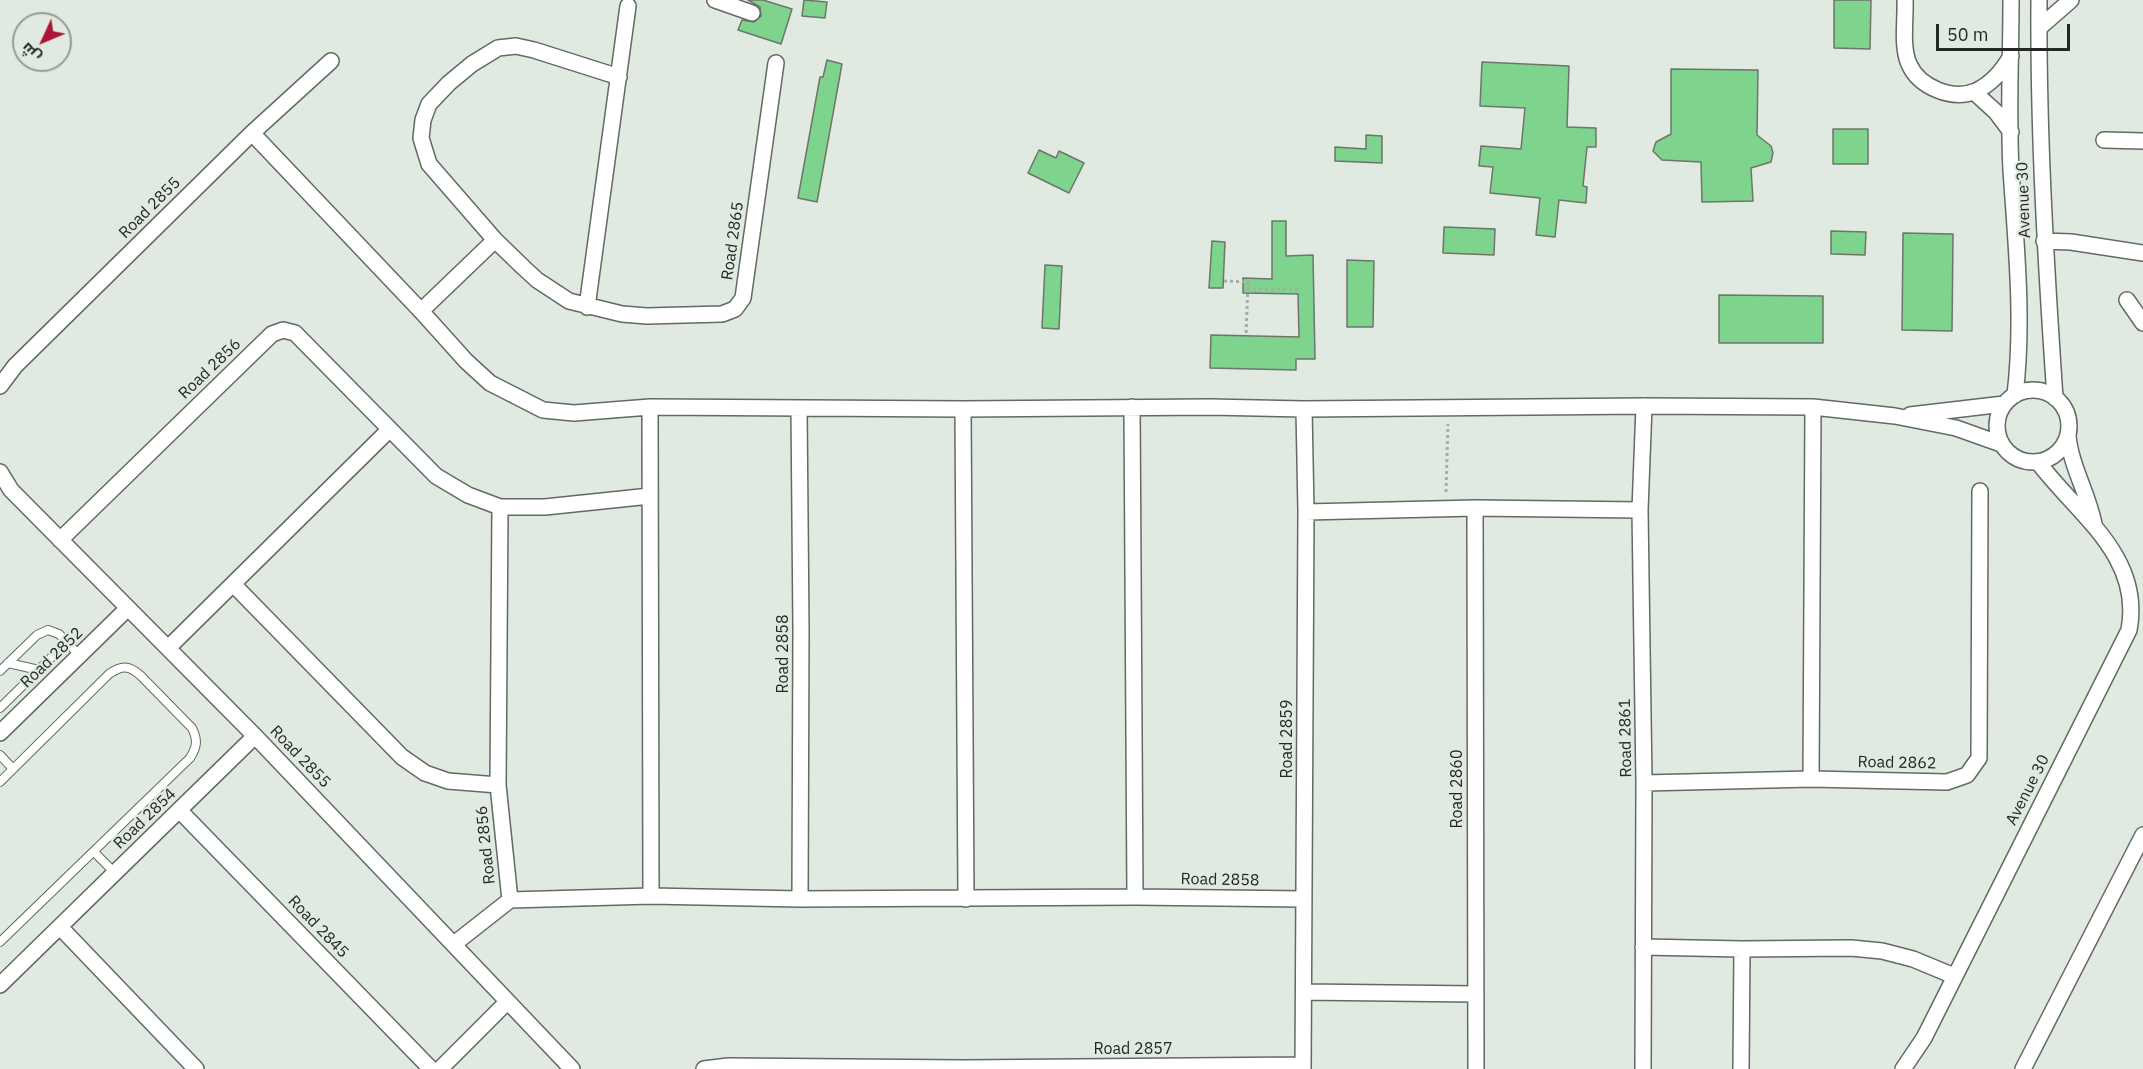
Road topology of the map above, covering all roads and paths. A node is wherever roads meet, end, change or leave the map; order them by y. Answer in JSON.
{"nodes":[{"id":1,"x":715,"y":0,"type":"edge"},
{"id":2,"x":1905,"y":0,"type":"edge"},
{"id":3,"x":2011,"y":0,"type":"edge"},
{"id":4,"x":2039,"y":0,"type":"edge"},
{"id":5,"x":2072,"y":0,"type":"edge"},
{"id":6,"x":628,"y":6,"type":"dead end"},
{"id":7,"x":752,"y":13,"type":"dead end"},
{"id":8,"x":2039,"y":28,"type":"junction"},
{"id":9,"x":2011,"y":56,"type":"junction"},
{"id":10,"x":331,"y":61,"type":"dead end"},
{"id":11,"x":776,"y":63,"type":"dead end"},
{"id":12,"x":619,"y":77,"type":"junction"},
{"id":13,"x":1974,"y":92,"type":"junction"},
{"id":14,"x":2011,"y":132,"type":"junction"},
{"id":15,"x":252,"y":133,"type":"junction"},
{"id":16,"x":2104,"y":140,"type":"dead end"},
{"id":17,"x":2143,"y":141,"type":"edge"},
{"id":18,"x":495,"y":240,"type":"junction"},
{"id":19,"x":2044,"y":241,"type":"junction"},
{"id":20,"x":2143,"y":253,"type":"edge"},
{"id":21,"x":1224,"y":281,"type":"dead end"},
{"id":22,"x":1247,"y":289,"type":"junction"},
{"id":23,"x":1298,"y":289,"type":"dead end"},
{"id":24,"x":2127,"y":300,"type":"dead end"},
{"id":25,"x":587,"y":307,"type":"junction"},
{"id":26,"x":421,"y":310,"type":"junction"},
{"id":27,"x":2143,"y":323,"type":"edge"},
{"id":28,"x":1246,"y":335,"type":"dead end"},
{"id":29,"x":0,"y":386,"type":"edge"},
{"id":30,"x":2055,"y":398,"type":"junction"},
{"id":31,"x":2009,"y":400,"type":"junction"},
{"id":32,"x":1644,"y":406,"type":"junction"},
{"id":33,"x":650,"y":407,"type":"junction"},
{"id":34,"x":1132,"y":407,"type":"junction"},
{"id":35,"x":1449,"y":407,"type":"junction"},
{"id":36,"x":1812,"y":407,"type":"junction"},
{"id":37,"x":799,"y":408,"type":"junction"},
{"id":38,"x":963,"y":409,"type":"junction"},
{"id":39,"x":1304,"y":409,"type":"junction"},
{"id":40,"x":1895,"y":416,"type":"junction"},
{"id":41,"x":389,"y":430,"type":"junction"},
{"id":42,"x":2068,"y":436,"type":"junction"},
{"id":43,"x":2001,"y":444,"type":"junction"},
{"id":44,"x":2038,"y":462,"type":"junction"},
{"id":45,"x":0,"y":472,"type":"edge"},
{"id":46,"x":1980,"y":491,"type":"dead end"},
{"id":47,"x":650,"y":496,"type":"junction"},
{"id":48,"x":500,"y":507,"type":"junction"},
{"id":49,"x":1475,"y":508,"type":"junction"},
{"id":50,"x":1445,"y":509,"type":"junction"},
{"id":51,"x":1641,"y":510,"type":"junction"},
{"id":52,"x":1306,"y":512,"type":"junction"},
{"id":53,"x":2094,"y":524,"type":"junction"},
{"id":54,"x":60,"y":540,"type":"junction"},
{"id":55,"x":233,"y":584,"type":"junction"},
{"id":56,"x":128,"y":608,"type":"junction"},
{"id":57,"x":67,"y":642,"type":"junction"},
{"id":58,"x":168,"y":648,"type":"junction"},
{"id":59,"x":80,"y":656,"type":"junction"},
{"id":60,"x":8,"y":663,"type":"junction"},
{"id":61,"x":39,"y":670,"type":"junction"},
{"id":62,"x":0,"y":671,"type":"edge"},
{"id":63,"x":0,"y":708,"type":"edge"},
{"id":64,"x":0,"y":733,"type":"edge"},
{"id":65,"x":255,"y":736,"type":"junction"},
{"id":66,"x":0,"y":755,"type":"edge"},
{"id":67,"x":13,"y":769,"type":"junction"},
{"id":68,"x":1811,"y":779,"type":"junction"},
{"id":69,"x":0,"y":782,"type":"edge"},
{"id":70,"x":1644,"y":783,"type":"junction"},
{"id":71,"x":498,"y":785,"type":"junction"},
{"id":72,"x":179,"y":810,"type":"junction"},
{"id":73,"x":2143,"y":836,"type":"edge"},
{"id":74,"x":94,"y":852,"type":"junction"},
{"id":75,"x":115,"y":873,"type":"junction"},
{"id":76,"x":651,"y":896,"type":"junction"},
{"id":77,"x":1135,"y":897,"type":"junction"},
{"id":78,"x":800,"y":899,"type":"junction"},
{"id":79,"x":966,"y":899,"type":"junction"},
{"id":80,"x":1304,"y":899,"type":"junction"},
{"id":81,"x":510,"y":900,"type":"junction"},
{"id":82,"x":60,"y":927,"type":"junction"},
{"id":83,"x":0,"y":942,"type":"edge"},
{"id":84,"x":454,"y":944,"type":"junction"},
{"id":85,"x":1642,"y":947,"type":"junction"},
{"id":86,"x":1742,"y":949,"type":"junction"},
{"id":87,"x":1954,"y":976,"type":"junction"},
{"id":88,"x":0,"y":984,"type":"edge"},
{"id":89,"x":1304,"y":992,"type":"junction"},
{"id":90,"x":1475,"y":994,"type":"junction"},
{"id":91,"x":507,"y":1002,"type":"junction"},
{"id":92,"x":1303,"y":1067,"type":"edge"},
{"id":93,"x":796,"y":1068,"type":"edge"},
{"id":94,"x":964,"y":1068,"type":"edge"},
{"id":95,"x":1136,"y":1068,"type":"edge"},
{"id":96,"x":196,"y":1069,"type":"edge"},
{"id":97,"x":431,"y":1069,"type":"edge"},
{"id":98,"x":440,"y":1069,"type":"edge"},
{"id":99,"x":572,"y":1069,"type":"edge"},
{"id":100,"x":704,"y":1069,"type":"edge"},
{"id":101,"x":1476,"y":1069,"type":"edge"},
{"id":102,"x":1642,"y":1069,"type":"edge"},
{"id":103,"x":1741,"y":1069,"type":"edge"},
{"id":104,"x":1903,"y":1069,"type":"edge"},
{"id":105,"x":2023,"y":1069,"type":"edge"}],
"edges":[{"from":1,"to":7,"type":"street"},
{"from":2,"to":13,"type":"street"},
{"from":3,"to":9,"type":"street","name":"Avenue 30"},
{"from":4,"to":8,"type":"street","name":"Avenue 30"},
{"from":5,"to":8,"type":"street"},
{"from":6,"to":12,"type":"street"},
{"from":8,"to":19,"type":"street","name":"Avenue 30"},
{"from":9,"to":13,"type":"street"},
{"from":9,"to":14,"type":"street","name":"Avenue 30"},
{"from":10,"to":15,"type":"street","name":"Road 2855"},
{"from":11,"to":25,"type":"street","name":"Road 2865"},
{"from":12,"to":18,"type":"street","name":"Road 2865"},
{"from":12,"to":25,"type":"street"},
{"from":13,"to":14,"type":"street"},
{"from":14,"to":31,"type":"street","name":"Avenue 30"},
{"from":15,"to":26,"type":"street"},
{"from":15,"to":29,"type":"street","name":"Road 2855"},
{"from":16,"to":17,"type":"street"},
{"from":18,"to":25,"type":"street","name":"Road 2865"},
{"from":18,"to":26,"type":"street"},
{"from":19,"to":20,"type":"street"},
{"from":19,"to":30,"type":"street","name":"Avenue 30"},
{"from":21,"to":22,"type":"path"},
{"from":22,"to":23,"type":"path"},
{"from":22,"to":28,"type":"path"},
{"from":24,"to":27,"type":"street"},
{"from":26,"to":33,"type":"street"},
{"from":30,"to":31,"type":"street"},
{"from":30,"to":42,"type":"street","name":"Avenue 30"},
{"from":31,"to":40,"type":"street"},
{"from":31,"to":43,"type":"street","name":"Avenue 30"},
{"from":32,"to":35,"type":"street"},
{"from":32,"to":36,"type":"street"},
{"from":32,"to":51,"type":"street","name":"Road 2861"},
{"from":33,"to":37,"type":"street"},
{"from":33,"to":47,"type":"street"},
{"from":34,"to":38,"type":"street"},
{"from":34,"to":39,"type":"street"},
{"from":34,"to":77,"type":"street"},
{"from":35,"to":39,"type":"street"},
{"from":35,"to":50,"type":"path"},
{"from":36,"to":40,"type":"street"},
{"from":36,"to":68,"type":"street"},
{"from":37,"to":38,"type":"street"},
{"from":37,"to":78,"type":"street","name":"Road 2858"},
{"from":38,"to":79,"type":"street"},
{"from":39,"to":52,"type":"street","name":"Road 2859"},
{"from":40,"to":43,"type":"street"},
{"from":41,"to":48,"type":"street","name":"Road 2856"},
{"from":41,"to":54,"type":"street","name":"Road 2856"},
{"from":41,"to":55,"type":"street"},
{"from":42,"to":44,"type":"street"},
{"from":42,"to":53,"type":"street","name":"Avenue 30"},
{"from":43,"to":44,"type":"street"},
{"from":44,"to":53,"type":"street","name":"Avenue 30"},
{"from":45,"to":54,"type":"street","name":"Road 2855"},
{"from":46,"to":68,"type":"street","name":"Road 2862"},
{"from":47,"to":48,"type":"street","name":"Road 2856"},
{"from":47,"to":76,"type":"street"},
{"from":48,"to":71,"type":"street","name":"Road 2856"},
{"from":49,"to":50,"type":"street"},
{"from":49,"to":51,"type":"street"},
{"from":49,"to":90,"type":"street","name":"Road 2860"},
{"from":50,"to":52,"type":"street"},
{"from":51,"to":70,"type":"street","name":"Road 2861"},
{"from":52,"to":80,"type":"street","name":"Road 2859"},
{"from":53,"to":87,"type":"street","name":"Avenue 30"},
{"from":54,"to":56,"type":"street","name":"Road 2855"},
{"from":55,"to":58,"type":"street"},
{"from":55,"to":71,"type":"street","name":"Road 2856"},
{"from":56,"to":58,"type":"street","name":"Road 2855"},
{"from":56,"to":59,"type":"street","name":"Road 2852"},
{"from":57,"to":59,"type":"lane"},
{"from":57,"to":60,"type":"lane"},
{"from":57,"to":61,"type":"lane"},
{"from":58,"to":65,"type":"street","name":"Road 2855"},
{"from":59,"to":64,"type":"street","name":"Road 2852"},
{"from":60,"to":61,"type":"lane"},
{"from":60,"to":62,"type":"lane"},
{"from":61,"to":63,"type":"lane"},
{"from":65,"to":72,"type":"street","name":"Road 2854"},
{"from":65,"to":84,"type":"street","name":"Road 2855"},
{"from":66,"to":67,"type":"lane"},
{"from":67,"to":69,"type":"lane"},
{"from":67,"to":74,"type":"lane"},
{"from":68,"to":70,"type":"street","name":"Road 2862"},
{"from":70,"to":85,"type":"street","name":"Road 2861"},
{"from":71,"to":81,"type":"street","name":"Road 2856"},
{"from":72,"to":75,"type":"street","name":"Road 2854"},
{"from":72,"to":97,"type":"street","name":"Road 2845"},
{"from":73,"to":105,"type":"street"},
{"from":74,"to":75,"type":"lane"},
{"from":74,"to":83,"type":"lane"},
{"from":75,"to":82,"type":"street","name":"Road 2854"},
{"from":76,"to":78,"type":"street","name":"Road 2858"},
{"from":76,"to":81,"type":"street","name":"Road 2858"},
{"from":77,"to":79,"type":"street","name":"Road 2858"},
{"from":77,"to":80,"type":"street","name":"Road 2858"},
{"from":78,"to":79,"type":"street","name":"Road 2858"},
{"from":80,"to":89,"type":"street","name":"Road 2859"},
{"from":81,"to":84,"type":"street"},
{"from":82,"to":88,"type":"street","name":"Road 2854"},
{"from":82,"to":96,"type":"street"},
{"from":84,"to":91,"type":"street","name":"Road 2855"},
{"from":85,"to":86,"type":"street"},
{"from":85,"to":102,"type":"street","name":"Road 2861"},
{"from":86,"to":87,"type":"street"},
{"from":86,"to":103,"type":"street"},
{"from":87,"to":104,"type":"street","name":"Avenue 30"},
{"from":89,"to":90,"type":"street"},
{"from":89,"to":92,"type":"street","name":"Road 2859"},
{"from":90,"to":101,"type":"street","name":"Road 2860"},
{"from":91,"to":98,"type":"street"},
{"from":91,"to":99,"type":"street","name":"Road 2855"},
{"from":92,"to":95,"type":"street","name":"Road 2857"},
{"from":93,"to":94,"type":"street","name":"Road 2857"},
{"from":93,"to":100,"type":"street","name":"Road 2857"},
{"from":94,"to":95,"type":"street","name":"Road 2857"}]}
